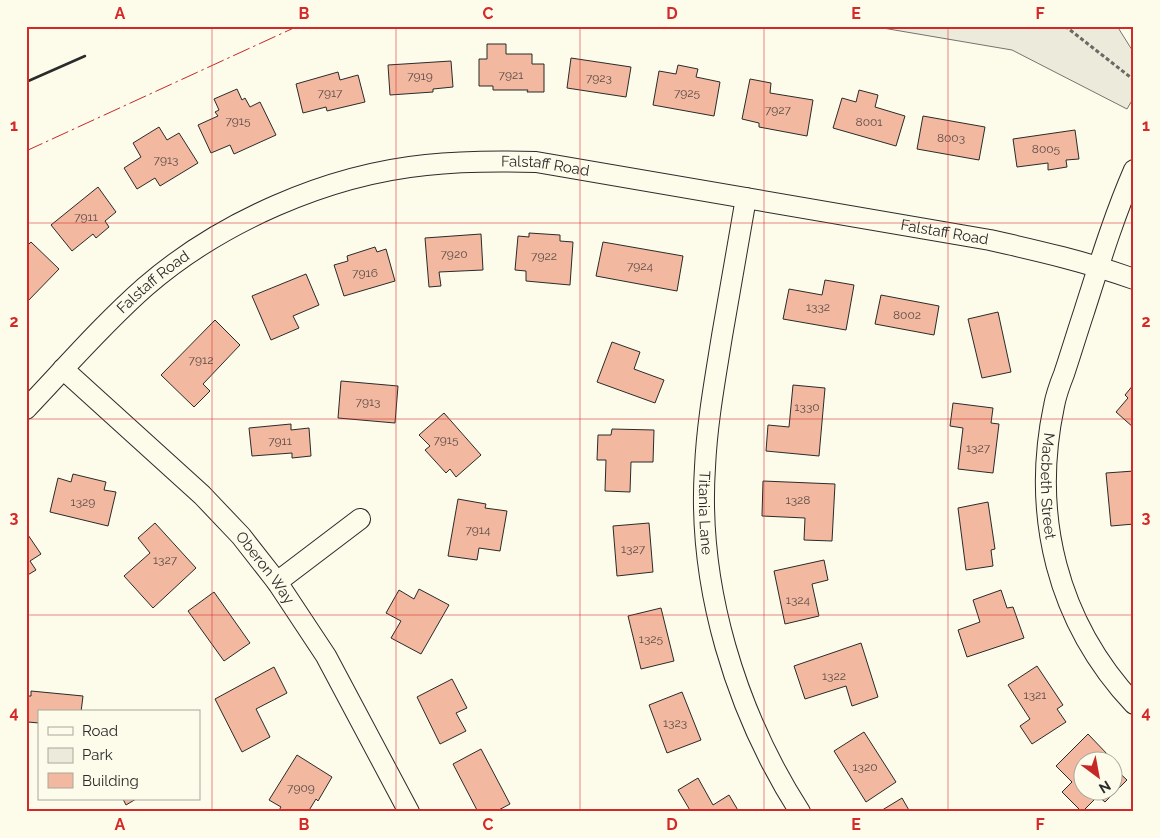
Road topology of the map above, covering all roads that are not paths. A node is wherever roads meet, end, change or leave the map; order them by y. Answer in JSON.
{"nodes":[{"id":1,"x":1134,"y":170,"type":"edge"},
{"id":2,"x":746,"y":198,"type":"junction"},
{"id":3,"x":1099,"y":266,"type":"junction"},
{"id":4,"x":1134,"y":279,"type":"edge"},
{"id":5,"x":63,"y":369,"type":"junction"},
{"id":6,"x":26,"y":409,"type":"edge"},
{"id":7,"x":360,"y":519,"type":"dead end"},
{"id":8,"x":277,"y":582,"type":"junction"},
{"id":9,"x":1134,"y":704,"type":"edge"},
{"id":10,"x":409,"y":812,"type":"edge"},
{"id":11,"x":800,"y":812,"type":"edge"}],
"edges":[{"from":1,"to":3,"type":"street","name":"Macbeth Street"},
{"from":2,"to":3,"type":"street","name":"Falstaff Road"},
{"from":2,"to":5,"type":"street","name":"Falstaff Road"},
{"from":2,"to":11,"type":"street","name":"Titania Lane"},
{"from":3,"to":4,"type":"street","name":"Falstaff Road"},
{"from":3,"to":9,"type":"street","name":"Macbeth Street"},
{"from":5,"to":6,"type":"street","name":"Falstaff Road"},
{"from":5,"to":8,"type":"street","name":"Oberon Way"},
{"from":7,"to":8,"type":"street"},
{"from":8,"to":10,"type":"street","name":"Oberon Way"}]}
